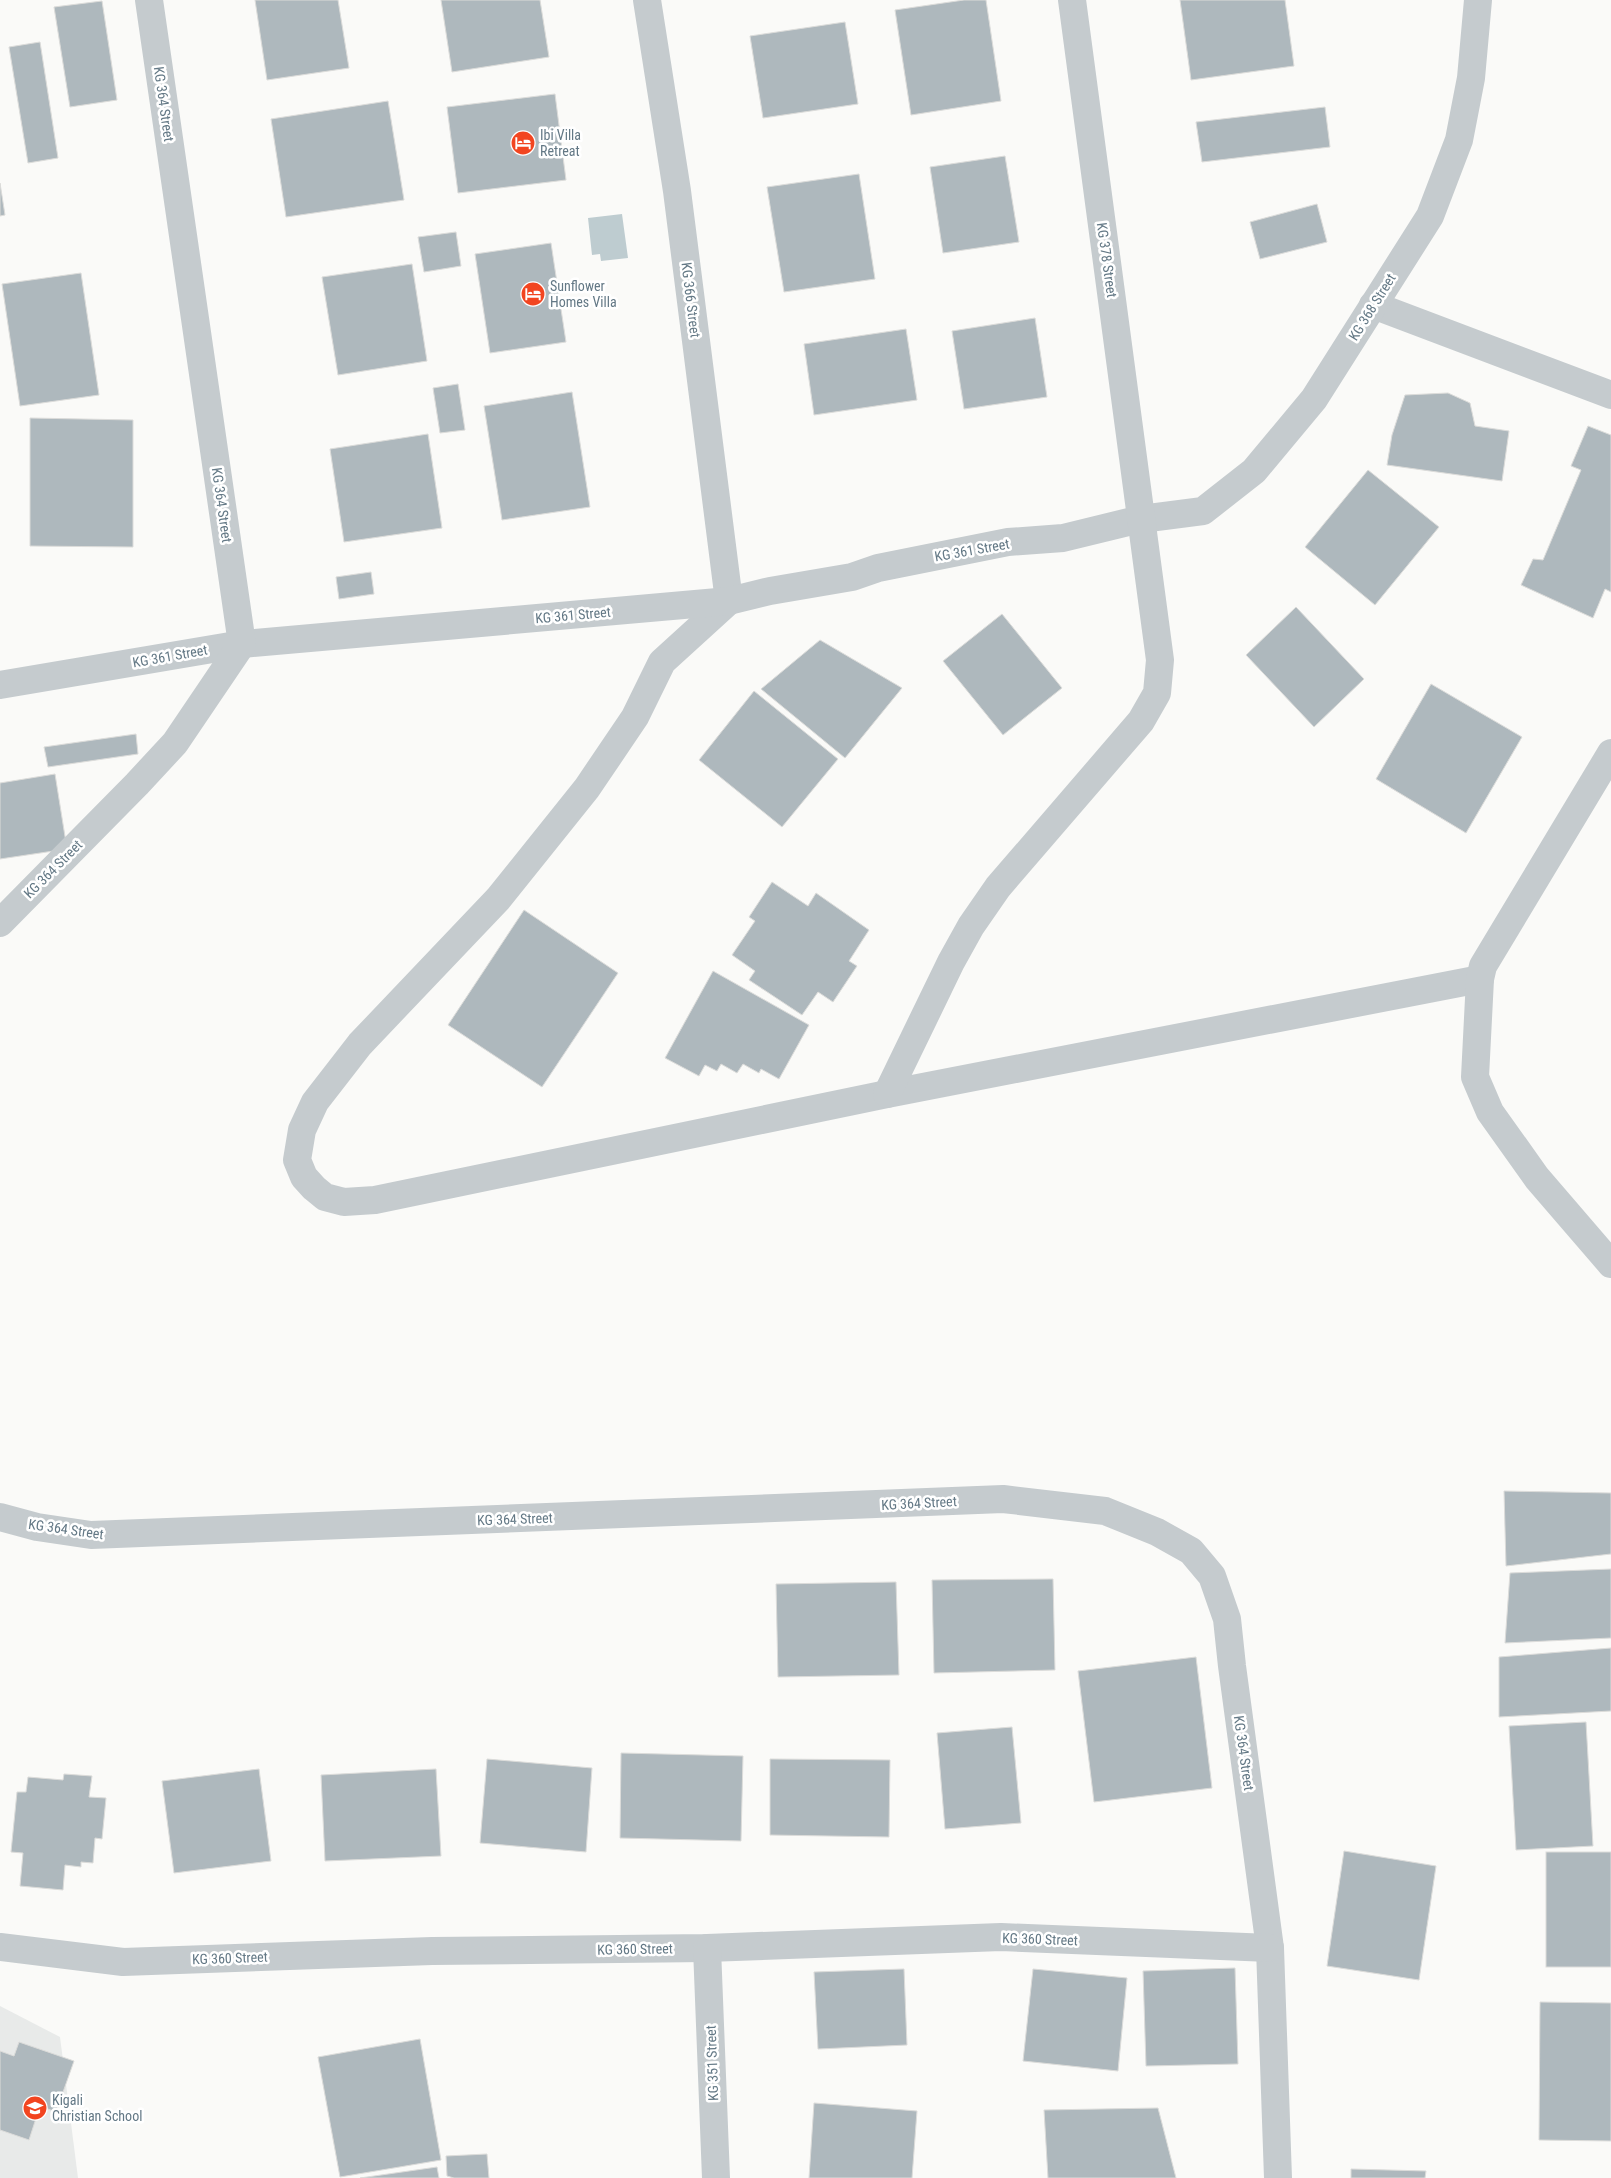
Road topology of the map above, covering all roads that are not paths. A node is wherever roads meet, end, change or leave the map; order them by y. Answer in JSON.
{"nodes":[{"id":1,"x":149,"y":0,"type":"edge"},
{"id":2,"x":647,"y":0,"type":"edge"},
{"id":3,"x":1072,"y":0,"type":"edge"},
{"id":4,"x":1478,"y":0,"type":"edge"},
{"id":5,"x":1373,"y":305,"type":"junction"},
{"id":6,"x":1611,"y":395,"type":"edge"},
{"id":7,"x":1141,"y":519,"type":"junction"},
{"id":8,"x":729,"y":601,"type":"junction"},
{"id":9,"x":242,"y":644,"type":"junction"},
{"id":10,"x":0,"y":684,"type":"edge"},
{"id":11,"x":1611,"y":754,"type":"edge"},
{"id":12,"x":0,"y":923,"type":"edge"},
{"id":13,"x":1480,"y":979,"type":"junction"},
{"id":14,"x":887,"y":1094,"type":"junction"},
{"id":15,"x":1611,"y":1264,"type":"edge"},
{"id":16,"x":0,"y":1517,"type":"edge"},
{"id":17,"x":0,"y":1947,"type":"edge"},
{"id":18,"x":707,"y":1948,"type":"junction"},
{"id":19,"x":1270,"y":1948,"type":"junction"},
{"id":20,"x":716,"y":2178,"type":"edge"},
{"id":21,"x":1278,"y":2178,"type":"edge"}],
"edges":[{"from":1,"to":9,"type":"street","name":"KG 364 Street"},
{"from":2,"to":8,"type":"street","name":"KG 366 Street"},
{"from":3,"to":7,"type":"street","name":"KG 378 Street"},
{"from":4,"to":5,"type":"street","name":"KG 368 Street"},
{"from":5,"to":6,"type":"street"},
{"from":5,"to":7,"type":"street","name":"KG 368 Street"},
{"from":7,"to":8,"type":"street","name":"KG 361 Street"},
{"from":7,"to":14,"type":"street","name":"KG 378 Street"},
{"from":8,"to":9,"type":"street","name":"KG 361 Street"},
{"from":8,"to":14,"type":"street"},
{"from":9,"to":10,"type":"street","name":"KG 361 Street"},
{"from":9,"to":12,"type":"street","name":"KG 364 Street"},
{"from":11,"to":13,"type":"street"},
{"from":13,"to":14,"type":"street"},
{"from":13,"to":15,"type":"street"},
{"from":16,"to":19,"type":"street","name":"KG 364 Street"},
{"from":17,"to":18,"type":"street","name":"KG 360 Street"},
{"from":18,"to":19,"type":"street","name":"KG 360 Street"},
{"from":18,"to":20,"type":"street","name":"KG 351 Street"},
{"from":19,"to":21,"type":"street","name":"KG 364 Street"}]}
